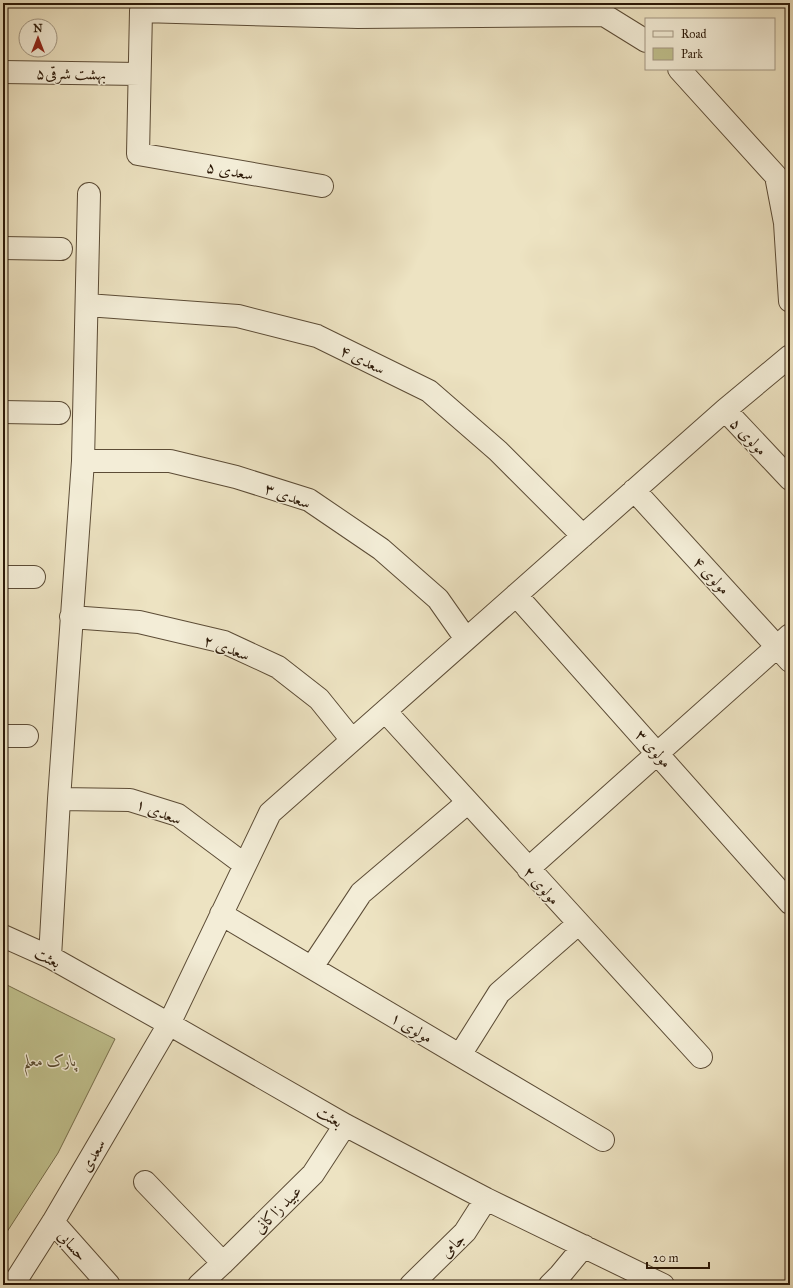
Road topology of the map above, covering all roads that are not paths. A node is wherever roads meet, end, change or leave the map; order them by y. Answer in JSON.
{"nodes":[{"id":1,"x":645,"y":40,"type":"edge"},
{"id":2,"x":679,"y":70,"type":"edge"},
{"id":3,"x":3,"y":72,"type":"edge"},
{"id":4,"x":140,"y":74,"type":"junction"},
{"id":5,"x":322,"y":186,"type":"dead end"},
{"id":6,"x":89,"y":194,"type":"dead end"},
{"id":7,"x":3,"y":248,"type":"edge"},
{"id":8,"x":61,"y":249,"type":"dead end"},
{"id":9,"x":790,"y":301,"type":"edge"},
{"id":10,"x":87,"y":305,"type":"junction"},
{"id":11,"x":790,"y":356,"type":"edge"},
{"id":12,"x":725,"y":410,"type":"junction"},
{"id":13,"x":3,"y":412,"type":"edge"},
{"id":14,"x":59,"y":413,"type":"dead end"},
{"id":15,"x":83,"y":461,"type":"junction"},
{"id":16,"x":790,"y":479,"type":"edge"},
{"id":17,"x":634,"y":490,"type":"junction"},
{"id":18,"x":583,"y":536,"type":"junction"},
{"id":19,"x":3,"y":577,"type":"edge"},
{"id":20,"x":34,"y":577,"type":"dead end"},
{"id":21,"x":516,"y":595,"type":"junction"},
{"id":22,"x":71,"y":617,"type":"junction"},
{"id":23,"x":466,"y":639,"type":"junction"},
{"id":24,"x":786,"y":648,"type":"edge"},
{"id":25,"x":384,"y":711,"type":"junction"},
{"id":26,"x":3,"y":736,"type":"edge"},
{"id":27,"x":27,"y":736,"type":"dead end"},
{"id":28,"x":352,"y":740,"type":"junction"},
{"id":29,"x":659,"y":754,"type":"junction"},
{"id":30,"x":59,"y":799,"type":"junction"},
{"id":31,"x":468,"y":803,"type":"junction"},
{"id":32,"x":244,"y":865,"type":"junction"},
{"id":33,"x":528,"y":870,"type":"junction"},
{"id":34,"x":790,"y":903,"type":"edge"},
{"id":35,"x":221,"y":914,"type":"junction"},
{"id":36,"x":578,"y":924,"type":"junction"},
{"id":37,"x":3,"y":936,"type":"edge"},
{"id":38,"x":50,"y":957,"type":"junction"},
{"id":39,"x":312,"y":967,"type":"junction"},
{"id":40,"x":169,"y":1024,"type":"junction"},
{"id":41,"x":460,"y":1055,"type":"junction"},
{"id":42,"x":701,"y":1057,"type":"dead end"},
{"id":43,"x":345,"y":1125,"type":"junction"},
{"id":44,"x":603,"y":1140,"type":"dead end"},
{"id":45,"x":145,"y":1182,"type":"dead end"},
{"id":46,"x":486,"y":1199,"type":"junction"},
{"id":47,"x":53,"y":1222,"type":"junction"},
{"id":48,"x":584,"y":1246,"type":"junction"},
{"id":49,"x":223,"y":1263,"type":"junction"},
{"id":50,"x":13,"y":1285,"type":"edge"},
{"id":51,"x":109,"y":1285,"type":"edge"},
{"id":52,"x":199,"y":1285,"type":"edge"},
{"id":53,"x":411,"y":1285,"type":"edge"},
{"id":54,"x":550,"y":1285,"type":"edge"},
{"id":55,"x":663,"y":1285,"type":"edge"}],
"edges":[{"from":1,"to":4,"type":"street"},
{"from":2,"to":9,"type":"street"},
{"from":3,"to":4,"type":"street","name":"بهشت شرقی۵"},
{"from":4,"to":5,"type":"street","name":"سعدی ۵"},
{"from":6,"to":10,"type":"street"},
{"from":7,"to":8,"type":"street"},
{"from":10,"to":15,"type":"street"},
{"from":10,"to":18,"type":"street","name":"سعدی ۴"},
{"from":11,"to":12,"type":"street","name":"سعدی"},
{"from":12,"to":16,"type":"street","name":"مولوی ۵"},
{"from":12,"to":17,"type":"street","name":"سعدی"},
{"from":13,"to":14,"type":"street"},
{"from":15,"to":22,"type":"street"},
{"from":15,"to":23,"type":"street","name":"سعدی ۳"},
{"from":17,"to":18,"type":"street","name":"سعدی"},
{"from":17,"to":24,"type":"street","name":"مولوی ۴"},
{"from":18,"to":21,"type":"street","name":"سعدی"},
{"from":19,"to":20,"type":"street"},
{"from":21,"to":23,"type":"street","name":"سعدی"},
{"from":21,"to":29,"type":"street","name":"مولوی ۳"},
{"from":22,"to":28,"type":"street","name":"سعدی ۲"},
{"from":22,"to":30,"type":"street"},
{"from":23,"to":25,"type":"street","name":"سعدی"},
{"from":24,"to":29,"type":"street"},
{"from":25,"to":28,"type":"street","name":"سعدی"},
{"from":25,"to":31,"type":"street","name":"مولوی ۲"},
{"from":26,"to":27,"type":"street"},
{"from":28,"to":32,"type":"street","name":"سعدی"},
{"from":29,"to":33,"type":"street"},
{"from":29,"to":34,"type":"street","name":"مولوی ۳"},
{"from":30,"to":32,"type":"street","name":"سعدی ۱"},
{"from":30,"to":38,"type":"street"},
{"from":31,"to":33,"type":"street","name":"مولوی ۲"},
{"from":31,"to":39,"type":"street"},
{"from":32,"to":35,"type":"street","name":"سعدی"},
{"from":33,"to":36,"type":"street","name":"مولوی ۲"},
{"from":35,"to":39,"type":"street","name":"مولوی ۱"},
{"from":35,"to":40,"type":"street","name":"سعدی"},
{"from":36,"to":41,"type":"street"},
{"from":36,"to":42,"type":"street","name":"مولوی ۲"},
{"from":37,"to":38,"type":"street","name":"بعثت"},
{"from":38,"to":40,"type":"street","name":"بعثت"},
{"from":39,"to":41,"type":"street","name":"مولوی ۱"},
{"from":40,"to":43,"type":"street","name":"بعثت"},
{"from":40,"to":47,"type":"street","name":"سعدی"},
{"from":41,"to":44,"type":"street","name":"مولوی ۱"},
{"from":43,"to":46,"type":"street","name":"بعثت"},
{"from":43,"to":49,"type":"street","name":"عبید زاکانی"},
{"from":45,"to":49,"type":"street"},
{"from":46,"to":48,"type":"street","name":"بعثت"},
{"from":46,"to":53,"type":"street","name":"جامی"},
{"from":47,"to":50,"type":"street","name":"سعدی"},
{"from":47,"to":51,"type":"street","name":"حسابی"},
{"from":48,"to":54,"type":"street"},
{"from":48,"to":55,"type":"street","name":"بعثت"},
{"from":49,"to":52,"type":"street","name":"عبید زاکانی"}]}
